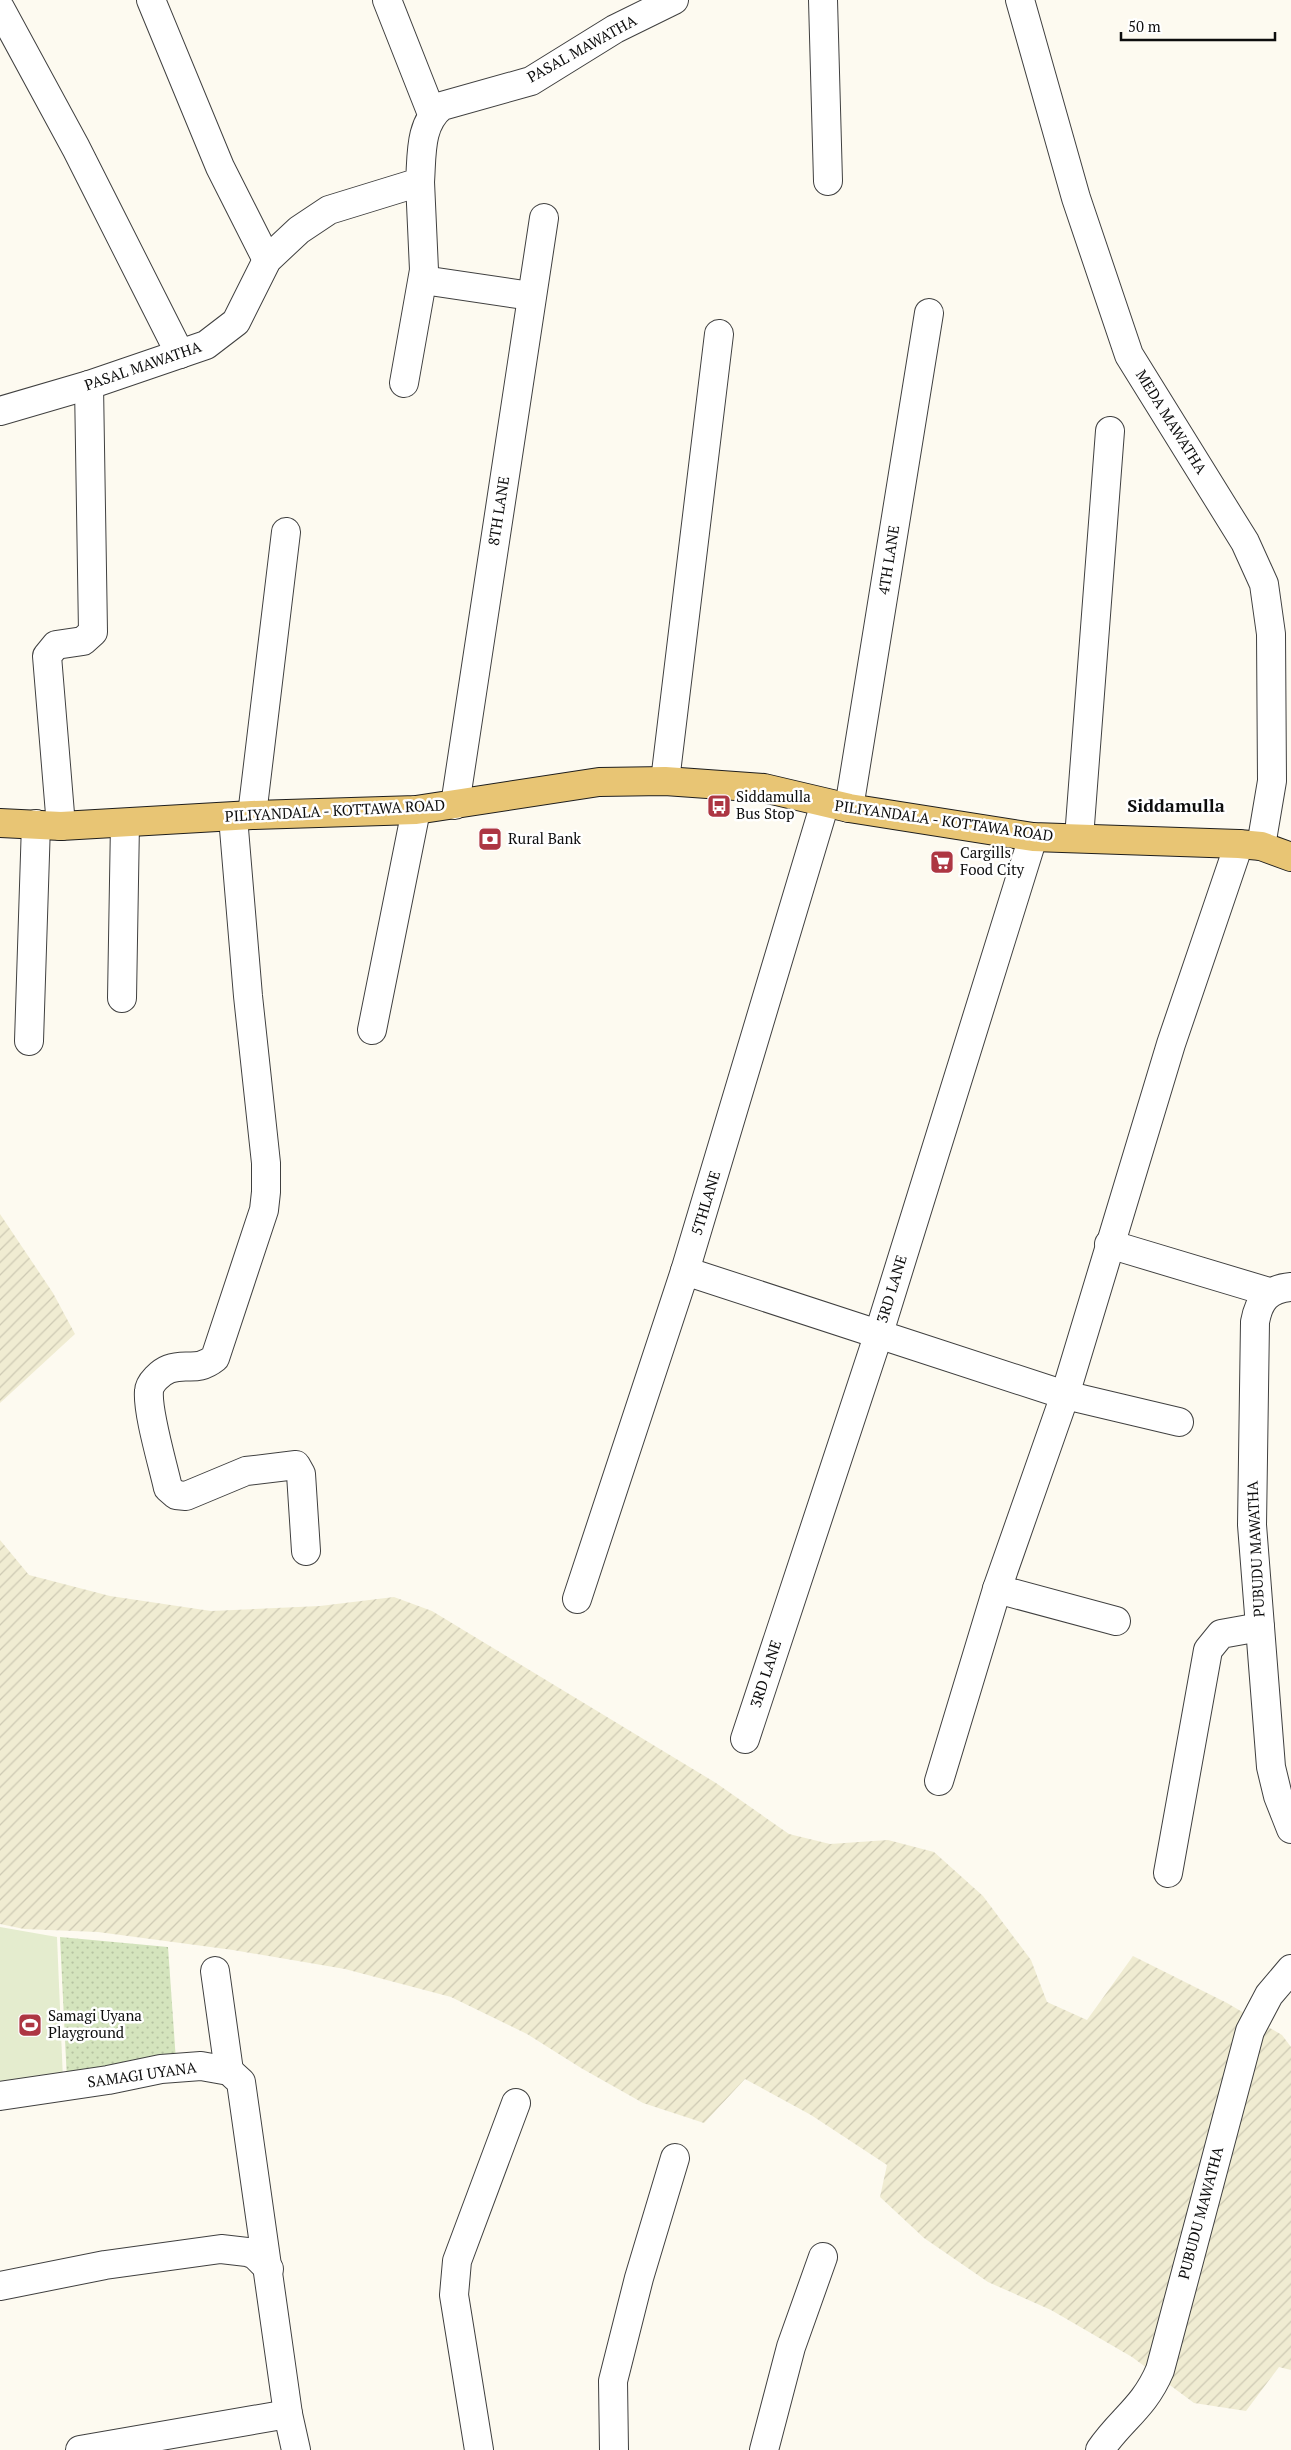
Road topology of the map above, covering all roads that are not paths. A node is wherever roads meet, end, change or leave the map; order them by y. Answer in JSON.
{"nodes":[{"id":1,"x":151,"y":0,"type":"edge"},
{"id":2,"x":387,"y":0,"type":"edge"},
{"id":3,"x":674,"y":0,"type":"edge"},
{"id":4,"x":823,"y":0,"type":"edge"},
{"id":5,"x":1020,"y":0,"type":"edge"},
{"id":6,"x":0,"y":8,"type":"edge"},
{"id":7,"x":432,"y":114,"type":"junction"},
{"id":8,"x":828,"y":181,"type":"dead end"},
{"id":9,"x":420,"y":182,"type":"junction"},
{"id":10,"x":544,"y":218,"type":"dead end"},
{"id":11,"x":267,"y":260,"type":"junction"},
{"id":12,"x":423,"y":280,"type":"junction"},
{"id":13,"x":531,"y":296,"type":"junction"},
{"id":14,"x":929,"y":313,"type":"dead end"},
{"id":15,"x":719,"y":334,"type":"dead end"},
{"id":16,"x":180,"y":354,"type":"junction"},
{"id":17,"x":404,"y":383,"type":"dead end"},
{"id":18,"x":89,"y":384,"type":"junction"},
{"id":19,"x":0,"y":411,"type":"edge"},
{"id":20,"x":1110,"y":431,"type":"dead end"},
{"id":21,"x":286,"y":532,"type":"dead end"},
{"id":22,"x":665,"y":781,"type":"junction"},
{"id":23,"x":454,"y":805,"type":"junction"},
{"id":24,"x":837,"y":805,"type":"junction"},
{"id":25,"x":416,"y":810,"type":"junction"},
{"id":26,"x":243,"y":816,"type":"junction"},
{"id":27,"x":0,"y":823,"type":"edge"},
{"id":28,"x":125,"y":823,"type":"junction"},
{"id":29,"x":49,"y":825,"type":"junction"},
{"id":30,"x":1033,"y":837,"type":"junction"},
{"id":31,"x":1079,"y":838,"type":"junction"},
{"id":32,"x":1250,"y":845,"type":"junction"},
{"id":33,"x":1291,"y":857,"type":"edge"},
{"id":34,"x":122,"y":998,"type":"dead end"},
{"id":35,"x":372,"y":1030,"type":"dead end"},
{"id":36,"x":29,"y":1041,"type":"dead end"},
{"id":37,"x":1110,"y":1244,"type":"junction"},
{"id":38,"x":685,"y":1271,"type":"junction"},
{"id":39,"x":1280,"y":1290,"type":"edge"},
{"id":40,"x":878,"y":1336,"type":"junction"},
{"id":41,"x":1065,"y":1395,"type":"junction"},
{"id":42,"x":1179,"y":1422,"type":"dead end"},
{"id":43,"x":306,"y":1551,"type":"dead end"},
{"id":44,"x":998,"y":1589,"type":"junction"},
{"id":45,"x":577,"y":1599,"type":"dead end"},
{"id":46,"x":1116,"y":1621,"type":"dead end"},
{"id":47,"x":1260,"y":1627,"type":"junction"},
{"id":48,"x":744,"y":1740,"type":"dead end"},
{"id":49,"x":939,"y":1781,"type":"dead end"},
{"id":50,"x":1291,"y":1829,"type":"edge"},
{"id":51,"x":1168,"y":1873,"type":"dead end"},
{"id":52,"x":1291,"y":1969,"type":"edge"},
{"id":53,"x":215,"y":1972,"type":"dead end"},
{"id":54,"x":229,"y":2071,"type":"junction"},
{"id":55,"x":0,"y":2096,"type":"edge"},
{"id":56,"x":516,"y":2104,"type":"dead end"},
{"id":57,"x":675,"y":2158,"type":"dead end"},
{"id":58,"x":823,"y":2257,"type":"dead end"},
{"id":59,"x":269,"y":2269,"type":"junction"},
{"id":60,"x":0,"y":2286,"type":"edge"},
{"id":61,"x":288,"y":2414,"type":"junction"},
{"id":62,"x":80,"y":2450,"type":"edge"},
{"id":63,"x":296,"y":2450,"type":"edge"},
{"id":64,"x":479,"y":2450,"type":"edge"},
{"id":65,"x":614,"y":2450,"type":"edge"},
{"id":66,"x":764,"y":2450,"type":"edge"},
{"id":67,"x":1100,"y":2450,"type":"edge"}],
"edges":[{"from":1,"to":11,"type":"street"},
{"from":2,"to":7,"type":"street"},
{"from":3,"to":7,"type":"street","name":"PASAL MAWATHA"},
{"from":4,"to":8,"type":"street"},
{"from":5,"to":32,"type":"street","name":"MEDA MAWATHA"},
{"from":6,"to":16,"type":"street"},
{"from":7,"to":9,"type":"street"},
{"from":9,"to":11,"type":"street","name":"PASAL MAWATHA"},
{"from":9,"to":12,"type":"street"},
{"from":10,"to":13,"type":"street","name":"8TH LANE"},
{"from":11,"to":16,"type":"street","name":"PASAL MAWATHA"},
{"from":12,"to":13,"type":"street"},
{"from":12,"to":17,"type":"street"},
{"from":13,"to":23,"type":"street","name":"8TH LANE"},
{"from":14,"to":24,"type":"street","name":"4TH LANE"},
{"from":15,"to":22,"type":"street"},
{"from":16,"to":18,"type":"street","name":"PASAL MAWATHA"},
{"from":18,"to":19,"type":"street","name":"PASAL MAWATHA"},
{"from":18,"to":29,"type":"street"},
{"from":20,"to":31,"type":"street"},
{"from":21,"to":26,"type":"street"},
{"from":22,"to":23,"type":"main road","name":"PILIYANDALA - KOTTAWA ROAD"},
{"from":22,"to":24,"type":"main road","name":"PILIYANDALA - KOTTAWA ROAD"},
{"from":23,"to":25,"type":"main road","name":"PILIYANDALA - KOTTAWA ROAD"},
{"from":24,"to":30,"type":"main road","name":"PILIYANDALA - KOTTAWA ROAD"},
{"from":24,"to":38,"type":"street","name":"5THLANE"},
{"from":25,"to":26,"type":"main road","name":"PILIYANDALA - KOTTAWA ROAD"},
{"from":25,"to":35,"type":"street"},
{"from":26,"to":28,"type":"main road","name":"PILIYANDALA - KOTTAWA ROAD"},
{"from":26,"to":43,"type":"street"},
{"from":27,"to":29,"type":"main road","name":"PILIYANDALA - KOTTAWA ROAD"},
{"from":28,"to":29,"type":"main road","name":"PILIYANDALA - KOTTAWA ROAD"},
{"from":28,"to":34,"type":"street"},
{"from":29,"to":36,"type":"street"},
{"from":30,"to":31,"type":"main road","name":"PILIYANDALA - KOTTAWA ROAD"},
{"from":30,"to":40,"type":"street","name":"3RD LANE"},
{"from":31,"to":32,"type":"main road","name":"PILIYANDALA - KOTTAWA ROAD"},
{"from":32,"to":33,"type":"main road","name":"PILIYANDALA - KOTTAWA ROAD"},
{"from":32,"to":37,"type":"street","name":"MEDA MAWATHA"},
{"from":37,"to":39,"type":"street"},
{"from":37,"to":41,"type":"street","name":"MEDA MAWATHA"},
{"from":38,"to":40,"type":"street"},
{"from":38,"to":45,"type":"street","name":"5THLANE"},
{"from":39,"to":47,"type":"street","name":"PUBUDU MAWATHA"},
{"from":40,"to":41,"type":"street"},
{"from":40,"to":48,"type":"street","name":"3RD LANE"},
{"from":41,"to":42,"type":"street"},
{"from":41,"to":44,"type":"street","name":"MEDA MAWATHA"},
{"from":44,"to":46,"type":"street"},
{"from":44,"to":49,"type":"street","name":"MEDA MAWATHA"},
{"from":47,"to":50,"type":"street","name":"PUBUDU MAWATHA"},
{"from":47,"to":51,"type":"street"},
{"from":52,"to":67,"type":"street","name":"PUBUDU MAWATHA"},
{"from":53,"to":54,"type":"street"},
{"from":54,"to":55,"type":"street","name":"SAMAGI UYANA"},
{"from":54,"to":59,"type":"street"},
{"from":56,"to":64,"type":"street"},
{"from":57,"to":65,"type":"street"},
{"from":58,"to":66,"type":"street"},
{"from":59,"to":60,"type":"street"},
{"from":59,"to":61,"type":"street"},
{"from":61,"to":62,"type":"street"},
{"from":61,"to":63,"type":"street"}]}
